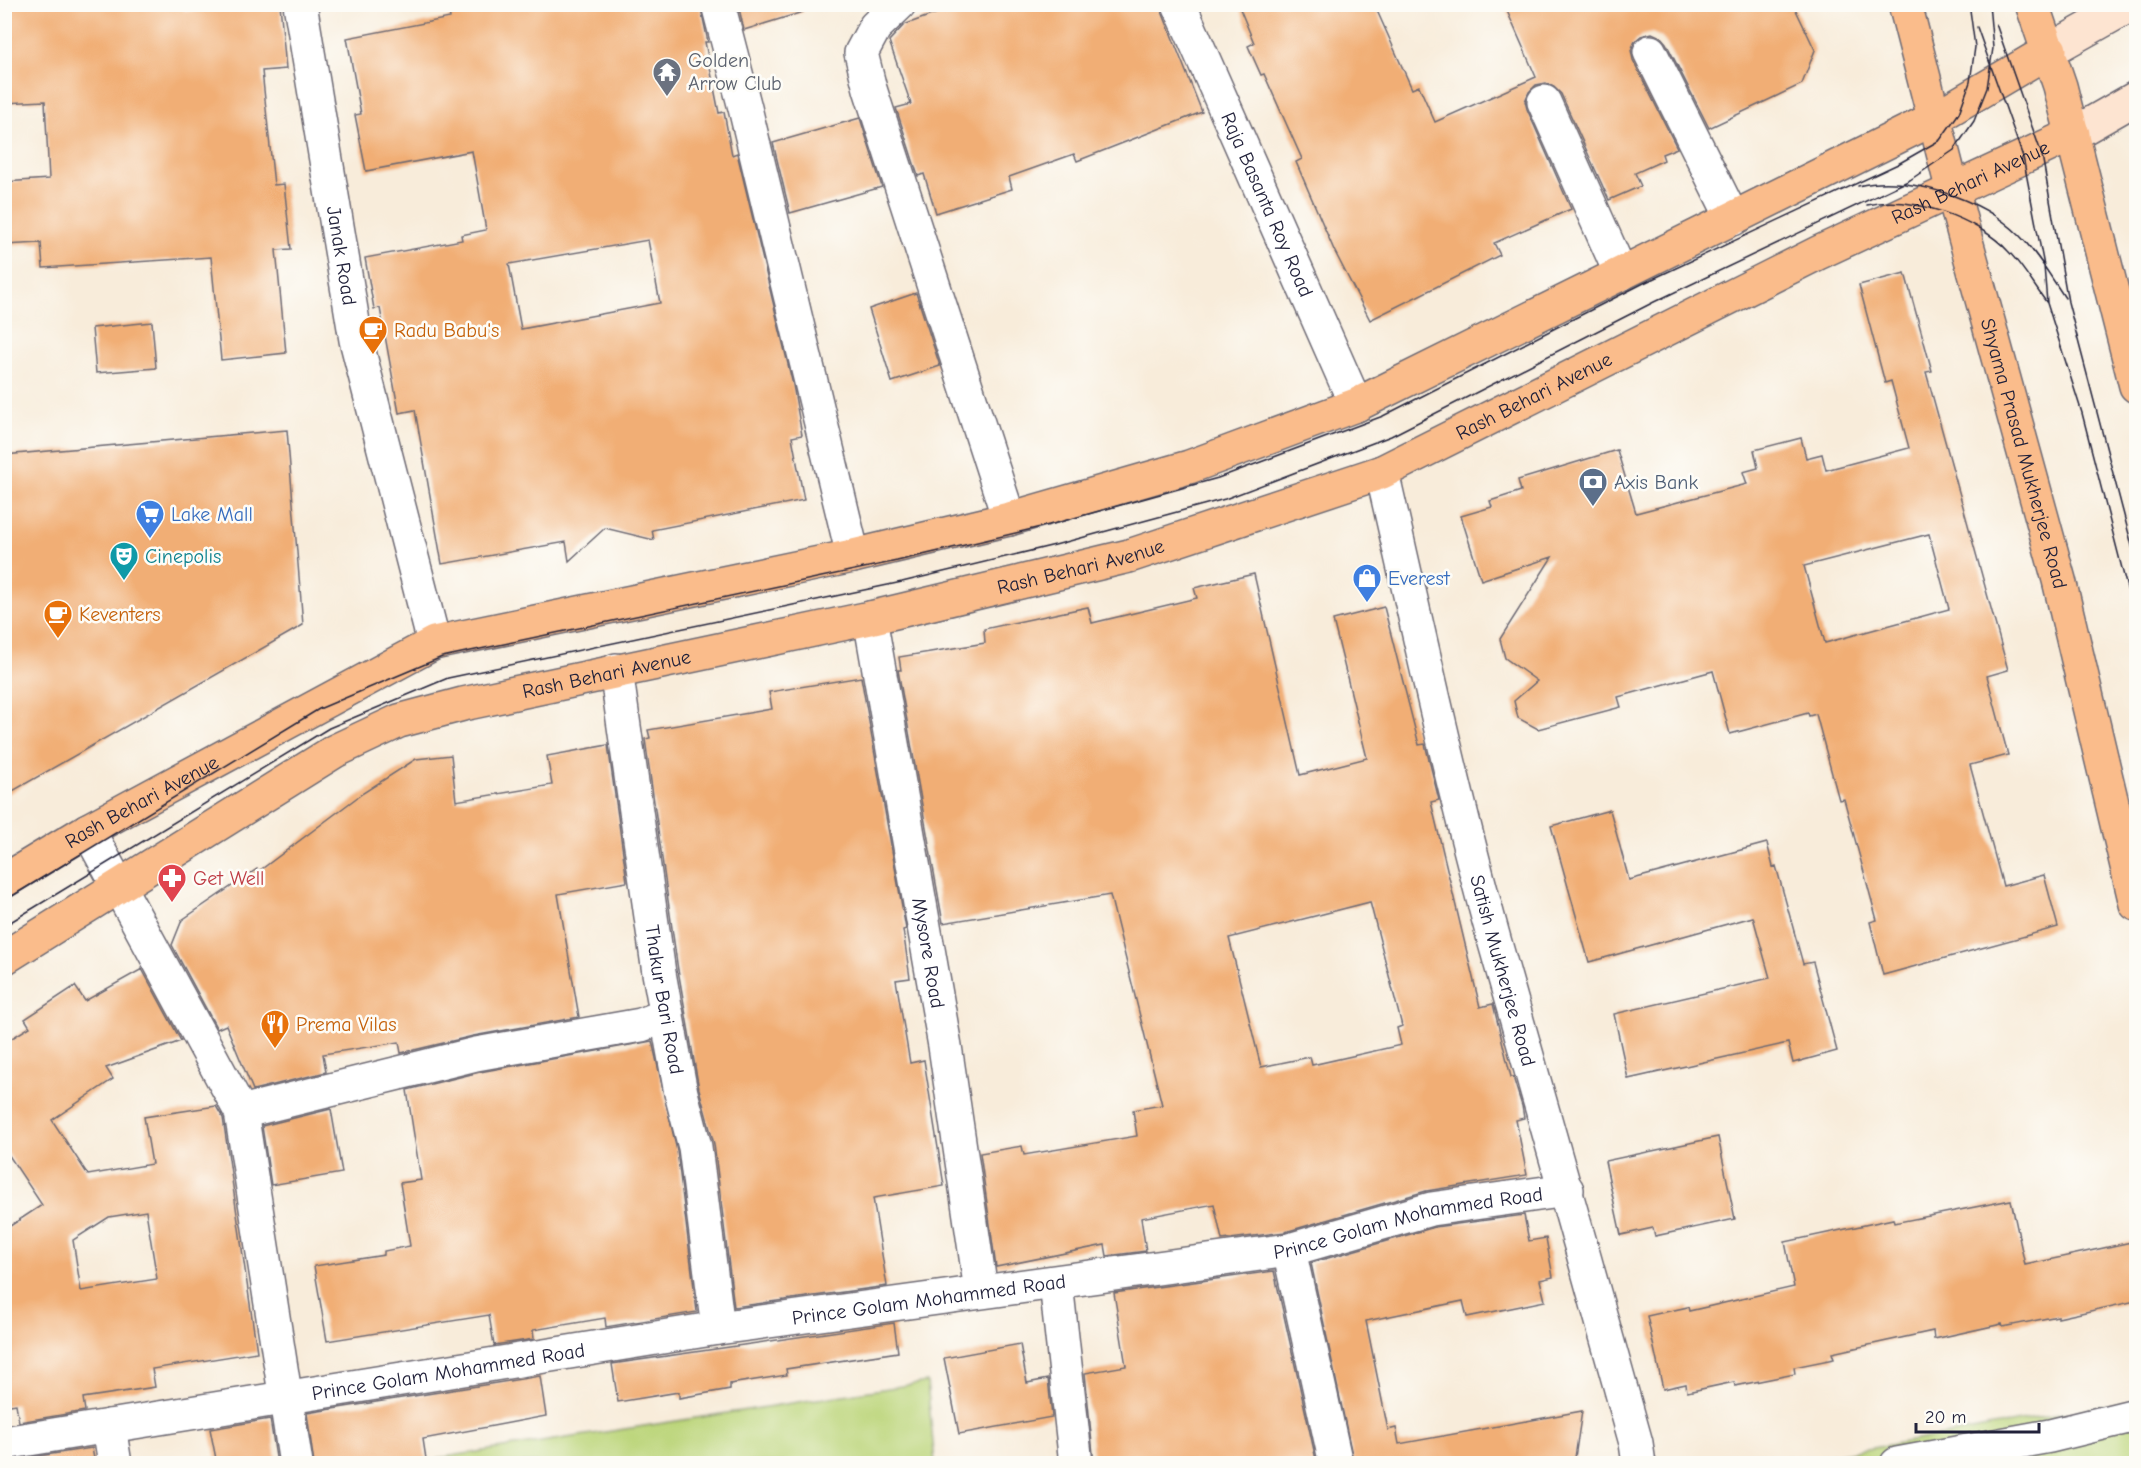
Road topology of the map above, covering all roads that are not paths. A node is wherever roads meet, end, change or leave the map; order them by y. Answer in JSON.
{"nodes":[{"id":1,"x":300,"y":4,"type":"edge"},
{"id":2,"x":718,"y":4,"type":"edge"},
{"id":3,"x":899,"y":4,"type":"edge"},
{"id":4,"x":1179,"y":4,"type":"edge"},
{"id":5,"x":1905,"y":4,"type":"edge"},
{"id":6,"x":2032,"y":4,"type":"edge"},
{"id":7,"x":2132,"y":4,"type":"edge"},
{"id":8,"x":2050,"y":50,"type":"junction"},
{"id":9,"x":1650,"y":52,"type":"dead end"},
{"id":10,"x":2136,"y":98,"type":"edge"},
{"id":11,"x":1544,"y":102,"type":"dead end"},
{"id":12,"x":1935,"y":118,"type":"junction"},
{"id":13,"x":2073,"y":134,"type":"junction"},
{"id":14,"x":1953,"y":191,"type":"junction"},
{"id":15,"x":1733,"y":219,"type":"junction"},
{"id":16,"x":1621,"y":274,"type":"junction"},
{"id":17,"x":2136,"y":386,"type":"edge"},
{"id":18,"x":1356,"y":405,"type":"junction"},
{"id":19,"x":1382,"y":472,"type":"junction"},
{"id":20,"x":1009,"y":519,"type":"junction"},
{"id":21,"x":853,"y":556,"type":"junction"},
{"id":22,"x":870,"y":618,"type":"junction"},
{"id":23,"x":434,"y":643,"type":"junction"},
{"id":24,"x":616,"y":670,"type":"junction"},
{"id":25,"x":88,"y":830,"type":"junction"},
{"id":26,"x":4,"y":881,"type":"edge"},
{"id":27,"x":120,"y":888,"type":"junction"},
{"id":28,"x":2136,"y":904,"type":"edge"},
{"id":29,"x":9,"y":947,"type":"edge"},
{"id":30,"x":667,"y":1015,"type":"junction"},
{"id":31,"x":241,"y":1112,"type":"junction"},
{"id":32,"x":1567,"y":1190,"type":"junction"},
{"id":33,"x":1289,"y":1250,"type":"junction"},
{"id":34,"x":1056,"y":1283,"type":"junction"},
{"id":35,"x":981,"y":1291,"type":"junction"},
{"id":36,"x":718,"y":1328,"type":"junction"},
{"id":37,"x":288,"y":1397,"type":"junction"},
{"id":38,"x":2136,"y":1415,"type":"edge"},
{"id":39,"x":109,"y":1426,"type":"junction"},
{"id":40,"x":4,"y":1443,"type":"edge"},
{"id":41,"x":115,"y":1464,"type":"edge"},
{"id":42,"x":296,"y":1464,"type":"edge"},
{"id":43,"x":1076,"y":1464,"type":"edge"},
{"id":44,"x":1336,"y":1464,"type":"edge"},
{"id":45,"x":1639,"y":1464,"type":"edge"},
{"id":46,"x":1897,"y":1464,"type":"edge"}],
"edges":[{"from":1,"to":23,"type":"street","name":"Janak Road"},
{"from":2,"to":21,"type":"street"},
{"from":3,"to":20,"type":"street"},
{"from":4,"to":18,"type":"street","name":"Raja Basanta Roy Road"},
{"from":5,"to":12,"type":"main road","name":"Shyama Prasad Mukherjee Road"},
{"from":6,"to":8,"type":"main road"},
{"from":7,"to":8,"type":"main road"},
{"from":8,"to":12,"type":"main road","name":"Rash Behari Avenue"},
{"from":8,"to":13,"type":"main road"},
{"from":9,"to":15,"type":"street"},
{"from":10,"to":13,"type":"main road","name":"Rash Behari Avenue"},
{"from":11,"to":16,"type":"street"},
{"from":12,"to":14,"type":"main road","name":"Shyama Prasad Mukherjee Road"},
{"from":12,"to":15,"type":"main road","name":"Rash Behari Avenue"},
{"from":13,"to":14,"type":"main road","name":"Rash Behari Avenue"},
{"from":13,"to":17,"type":"main road"},
{"from":14,"to":19,"type":"main road","name":"Rash Behari Avenue"},
{"from":14,"to":28,"type":"main road","name":"Shyama Prasad Mukherjee Road"},
{"from":15,"to":16,"type":"main road","name":"Rash Behari Avenue"},
{"from":16,"to":18,"type":"main road","name":"Rash Behari Avenue"},
{"from":18,"to":20,"type":"main road","name":"Rash Behari Avenue"},
{"from":19,"to":22,"type":"main road","name":"Rash Behari Avenue"},
{"from":19,"to":32,"type":"street","name":"Satish Mukherjee Road"},
{"from":20,"to":21,"type":"main road","name":"Rash Behari Avenue"},
{"from":21,"to":23,"type":"main road","name":"Rash Behari Avenue"},
{"from":22,"to":24,"type":"main road","name":"Rash Behari Avenue"},
{"from":22,"to":35,"type":"street","name":"Mysore Road"},
{"from":23,"to":25,"type":"main road","name":"Rash Behari Avenue"},
{"from":24,"to":27,"type":"main road","name":"Rash Behari Avenue"},
{"from":24,"to":30,"type":"street","name":"Thakur Bari Road"},
{"from":25,"to":26,"type":"main road","name":"Rash Behari Avenue"},
{"from":25,"to":27,"type":"street"},
{"from":27,"to":29,"type":"main road","name":"Rash Behari Avenue"},
{"from":27,"to":31,"type":"street"},
{"from":30,"to":31,"type":"street"},
{"from":30,"to":36,"type":"street","name":"Thakur Bari Road"},
{"from":31,"to":37,"type":"street"},
{"from":32,"to":33,"type":"street","name":"Prince Golam Mohammed Road"},
{"from":32,"to":45,"type":"street","name":"Satish Mukherjee Road"},
{"from":33,"to":34,"type":"street","name":"Prince Golam Mohammed Road"},
{"from":33,"to":44,"type":"street"},
{"from":34,"to":35,"type":"street","name":"Prince Golam Mohammed Road"},
{"from":34,"to":43,"type":"street"},
{"from":35,"to":36,"type":"street","name":"Prince Golam Mohammed Road"},
{"from":36,"to":37,"type":"street","name":"Prince Golam Mohammed Road"},
{"from":37,"to":39,"type":"street","name":"Prince Golam Mohammed Road"},
{"from":37,"to":42,"type":"street"},
{"from":38,"to":46,"type":"street"},
{"from":39,"to":40,"type":"street"},
{"from":39,"to":41,"type":"street"}]}
